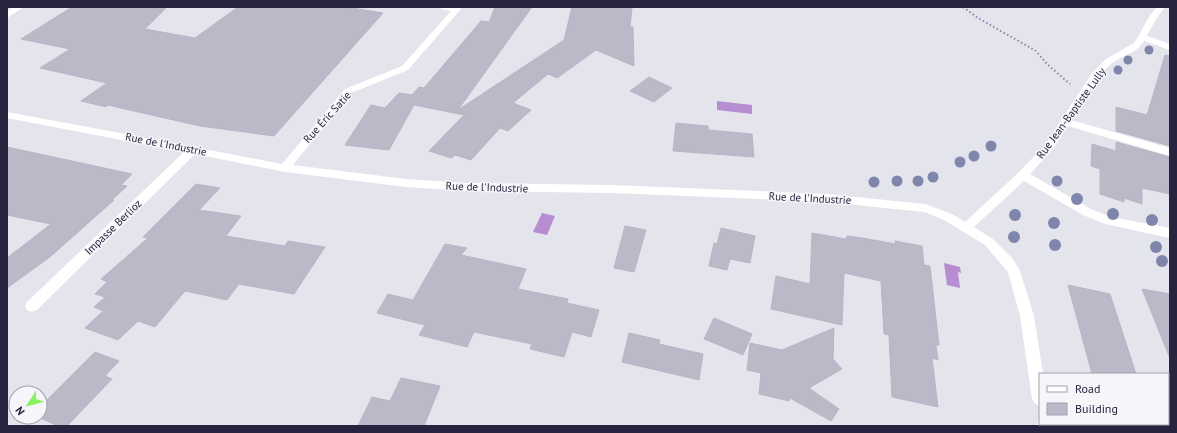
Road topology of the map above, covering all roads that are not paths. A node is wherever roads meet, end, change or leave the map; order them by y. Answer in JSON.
{"nodes":[{"id":1,"x":20,"y":7,"type":"edge"},
{"id":2,"x":444,"y":7,"type":"edge"},
{"id":3,"x":1161,"y":7,"type":"edge"},
{"id":4,"x":458,"y":8,"type":"edge"},
{"id":5,"x":7,"y":15,"type":"edge"},
{"id":6,"x":1142,"y":36,"type":"junction"},
{"id":7,"x":1170,"y":47,"type":"edge"},
{"id":8,"x":7,"y":115,"type":"edge"},
{"id":9,"x":1066,"y":122,"type":"junction"},
{"id":10,"x":194,"y":150,"type":"junction"},
{"id":11,"x":1170,"y":152,"type":"edge"},
{"id":12,"x":285,"y":168,"type":"junction"},
{"id":13,"x":1023,"y":175,"type":"junction"},
{"id":14,"x":967,"y":227,"type":"junction"},
{"id":15,"x":1170,"y":233,"type":"edge"},
{"id":16,"x":32,"y":306,"type":"dead end"},
{"id":17,"x":1039,"y":393,"type":"edge"}],
"edges":[{"from":1,"to":5,"type":"street"},
{"from":2,"to":4,"type":"street","name":"Rue Éric Satie"},
{"from":3,"to":6,"type":"street","name":"Rue Jean-Baptiste Lully"},
{"from":4,"to":12,"type":"street","name":"Rue Éric Satie"},
{"from":6,"to":7,"type":"street"},
{"from":6,"to":9,"type":"street","name":"Rue Jean-Baptiste Lully"},
{"from":8,"to":10,"type":"street","name":"Rue de l'Industrie"},
{"from":9,"to":11,"type":"street"},
{"from":9,"to":13,"type":"street","name":"Rue Jean-Baptiste Lully"},
{"from":10,"to":12,"type":"street","name":"Rue de l'Industrie"},
{"from":10,"to":16,"type":"street","name":"Impasse Berlioz"},
{"from":12,"to":14,"type":"street","name":"Rue de l'Industrie"},
{"from":13,"to":14,"type":"street","name":"Rue Jean-Baptiste Lully"},
{"from":13,"to":15,"type":"street"},
{"from":14,"to":17,"type":"street","name":"Rue de l'Industrie"}]}
